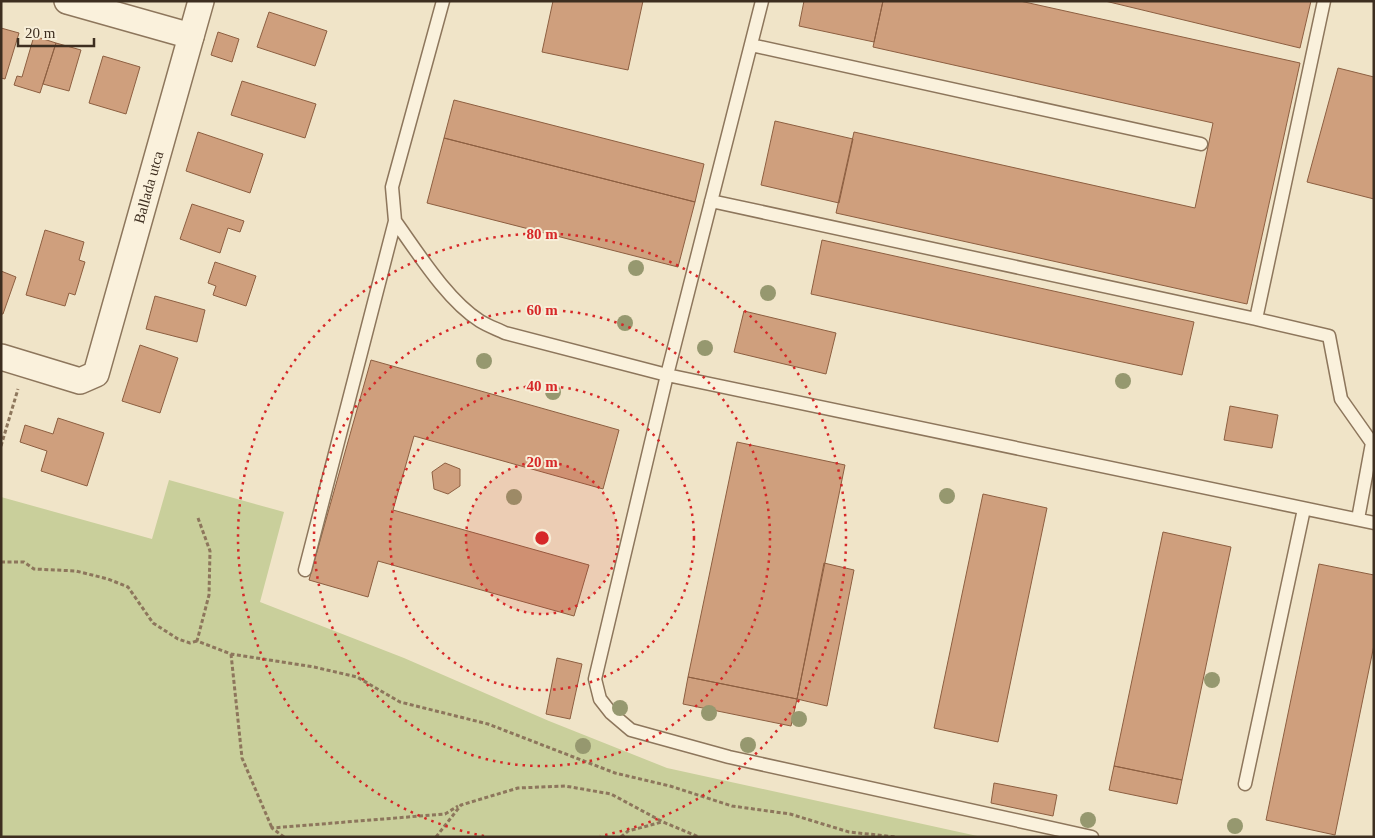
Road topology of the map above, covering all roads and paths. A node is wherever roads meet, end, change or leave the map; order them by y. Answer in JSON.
{"nodes":[{"id":1,"x":67,"y":1,"type":"edge"},
{"id":2,"x":201,"y":1,"type":"edge"},
{"id":3,"x":443,"y":1,"type":"edge"},
{"id":4,"x":762,"y":1,"type":"edge"},
{"id":5,"x":1324,"y":1,"type":"edge"},
{"id":6,"x":191,"y":36,"type":"junction"},
{"id":7,"x":751,"y":45,"type":"junction"},
{"id":8,"x":1201,"y":144,"type":"dead end"},
{"id":9,"x":711,"y":201,"type":"junction"},
{"id":10,"x":395,"y":221,"type":"junction"},
{"id":11,"x":1256,"y":319,"type":"junction"},
{"id":12,"x":1,"y":357,"type":"edge"},
{"id":13,"x":26,"y":364,"type":"junction"},
{"id":14,"x":667,"y":374,"type":"junction"},
{"id":15,"x":1,"y":446,"type":"edge"},
{"id":16,"x":1304,"y":509,"type":"junction"},
{"id":17,"x":198,"y":518,"type":"dead end"},
{"id":18,"x":1358,"y":520,"type":"junction"},
{"id":19,"x":1374,"y":523,"type":"edge"},
{"id":20,"x":1,"y":562,"type":"edge"},
{"id":21,"x":305,"y":570,"type":"dead end"},
{"id":22,"x":197,"y":640,"type":"junction"},
{"id":23,"x":231,"y":654,"type":"junction"},
{"id":24,"x":1245,"y":784,"type":"dead end"},
{"id":25,"x":461,"y":805,"type":"junction"},
{"id":26,"x":663,"y":822,"type":"junction"},
{"id":27,"x":272,"y":828,"type":"junction"},
{"id":28,"x":284,"y":837,"type":"edge"},
{"id":29,"x":436,"y":837,"type":"edge"},
{"id":30,"x":621,"y":837,"type":"edge"},
{"id":31,"x":699,"y":837,"type":"edge"},
{"id":32,"x":896,"y":837,"type":"edge"},
{"id":33,"x":1092,"y":837,"type":"edge"}],
"edges":[{"from":1,"to":6,"type":"street"},
{"from":2,"to":6,"type":"street","name":"Ballada utca"},
{"from":3,"to":10,"type":"lane"},
{"from":4,"to":7,"type":"lane"},
{"from":5,"to":11,"type":"lane"},
{"from":6,"to":13,"type":"street","name":"Ballada utca"},
{"from":7,"to":8,"type":"lane"},
{"from":7,"to":9,"type":"lane"},
{"from":9,"to":11,"type":"lane"},
{"from":9,"to":14,"type":"lane"},
{"from":10,"to":14,"type":"lane"},
{"from":10,"to":21,"type":"lane"},
{"from":11,"to":18,"type":"lane"},
{"from":12,"to":13,"type":"street"},
{"from":13,"to":15,"type":"path"},
{"from":14,"to":16,"type":"lane"},
{"from":14,"to":33,"type":"lane"},
{"from":16,"to":18,"type":"lane"},
{"from":16,"to":24,"type":"lane"},
{"from":17,"to":22,"type":"path"},
{"from":18,"to":19,"type":"lane"},
{"from":20,"to":22,"type":"path"},
{"from":22,"to":23,"type":"path"},
{"from":23,"to":27,"type":"path"},
{"from":23,"to":32,"type":"path"},
{"from":25,"to":26,"type":"path"},
{"from":25,"to":27,"type":"path"},
{"from":25,"to":29,"type":"path"},
{"from":26,"to":30,"type":"path"},
{"from":26,"to":31,"type":"path"},
{"from":27,"to":28,"type":"path"}]}
